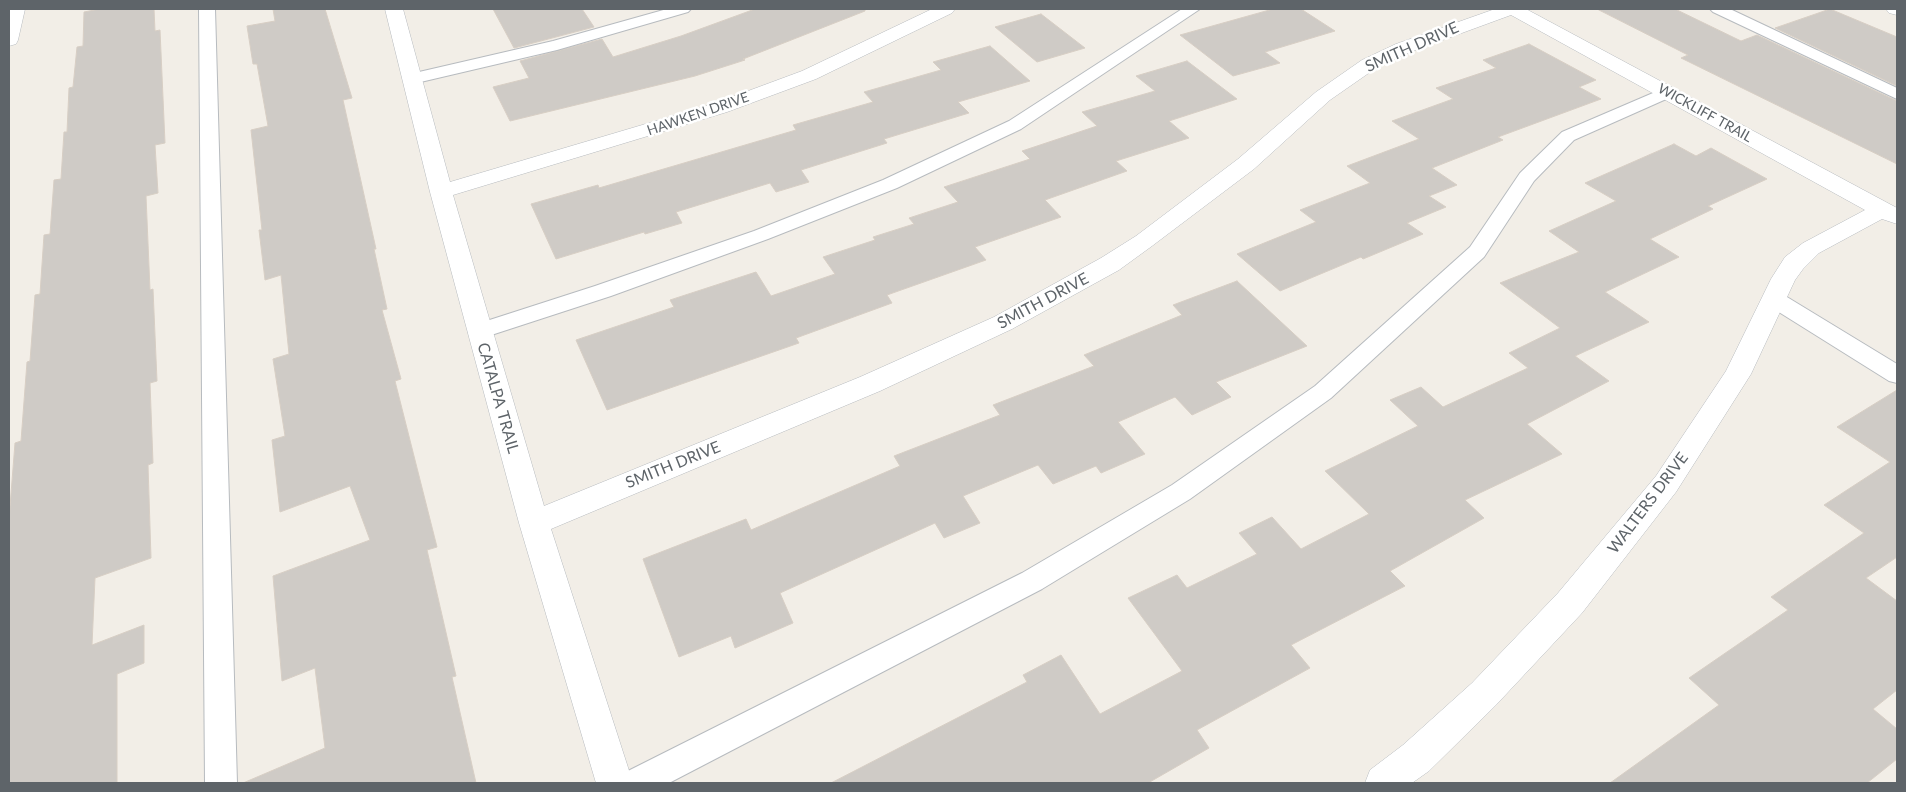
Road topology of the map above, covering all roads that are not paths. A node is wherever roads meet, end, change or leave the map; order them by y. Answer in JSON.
{"nodes":[{"id":1,"x":16,"y":9,"type":"edge"},
{"id":2,"x":207,"y":9,"type":"edge"},
{"id":3,"x":394,"y":9,"type":"edge"},
{"id":4,"x":683,"y":9,"type":"edge"},
{"id":5,"x":946,"y":9,"type":"edge"},
{"id":6,"x":1192,"y":9,"type":"edge"},
{"id":7,"x":1512,"y":9,"type":"edge"},
{"id":8,"x":1718,"y":9,"type":"edge"},
{"id":9,"x":9,"y":40,"type":"edge"},
{"id":10,"x":412,"y":80,"type":"junction"},
{"id":11,"x":1666,"y":92,"type":"junction"},
{"id":12,"x":1897,"y":94,"type":"edge"},
{"id":13,"x":440,"y":192,"type":"junction"},
{"id":14,"x":1890,"y":214,"type":"edge"},
{"id":15,"x":1774,"y":299,"type":"junction"},
{"id":16,"x":480,"y":330,"type":"junction"},
{"id":17,"x":1897,"y":375,"type":"edge"},
{"id":18,"x":534,"y":523,"type":"junction"},
{"id":19,"x":221,"y":783,"type":"edge"},
{"id":20,"x":614,"y":783,"type":"edge"},
{"id":21,"x":637,"y":783,"type":"edge"},
{"id":22,"x":1384,"y":783,"type":"edge"}],
"edges":[{"from":1,"to":9,"type":"street"},
{"from":2,"to":19,"type":"lane"},
{"from":3,"to":10,"type":"street","name":"CATALPA TRAIL"},
{"from":4,"to":10,"type":"lane"},
{"from":5,"to":13,"type":"street","name":"HAWKEN DRIVE"},
{"from":6,"to":16,"type":"lane"},
{"from":7,"to":11,"type":"street","name":"WICKLIFF TRAIL"},
{"from":7,"to":18,"type":"street","name":"SMITH DRIVE"},
{"from":8,"to":12,"type":"lane"},
{"from":10,"to":13,"type":"street","name":"CATALPA TRAIL"},
{"from":11,"to":14,"type":"street","name":"WICKLIFF TRAIL"},
{"from":11,"to":21,"type":"lane"},
{"from":13,"to":16,"type":"street","name":"CATALPA TRAIL"},
{"from":14,"to":15,"type":"street","name":"WALTERS DRIVE"},
{"from":15,"to":17,"type":"lane"},
{"from":15,"to":22,"type":"street","name":"WALTERS DRIVE"},
{"from":16,"to":18,"type":"street","name":"CATALPA TRAIL"},
{"from":18,"to":20,"type":"street","name":"CATALPA TRAIL"}]}
